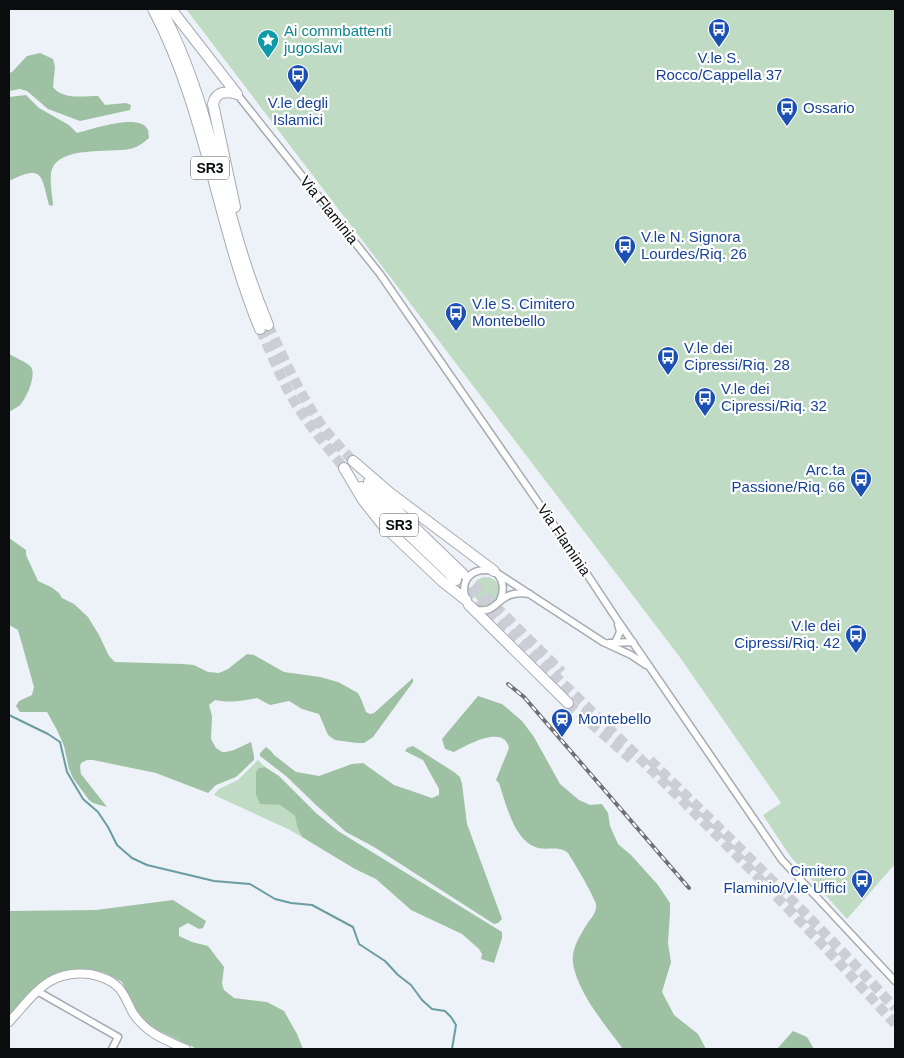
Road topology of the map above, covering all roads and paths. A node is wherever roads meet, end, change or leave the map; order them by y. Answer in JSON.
{"nodes":[{"id":1,"x":153,"y":9,"type":"edge"},
{"id":2,"x":162,"y":9,"type":"edge"},
{"id":3,"x":172,"y":9,"type":"edge"},
{"id":4,"x":237,"y":94,"type":"junction"},
{"id":5,"x":239,"y":242,"type":"junction"},
{"id":6,"x":348,"y":464,"type":"junction"},
{"id":7,"x":494,"y":571,"type":"junction"},
{"id":8,"x":459,"y":577,"type":"tunnel mouth"},
{"id":9,"x":530,"y":594,"type":"junction"},
{"id":10,"x":468,"y":603,"type":"junction"},
{"id":11,"x":498,"y":603,"type":"junction"},
{"id":12,"x":616,"y":618,"type":"junction"},
{"id":13,"x":635,"y":644,"type":"junction"},
{"id":14,"x":617,"y":646,"type":"junction"},
{"id":15,"x":650,"y":667,"type":"junction"},
{"id":16,"x":568,"y":703,"type":"tunnel mouth"},
{"id":17,"x":895,"y":981,"type":"edge"},
{"id":18,"x":37,"y":991,"type":"junction"},
{"id":19,"x":9,"y":1022,"type":"edge"},
{"id":20,"x":112,"y":1049,"type":"edge"},
{"id":21,"x":186,"y":1049,"type":"edge"}],
"edges":[{"from":1,"to":5,"type":"highway","number":"SR3"},
{"from":2,"to":5,"type":"highway","number":"SR3"},
{"from":3,"to":4,"type":"highway"},
{"from":4,"to":5,"type":"highway"},
{"from":4,"to":12,"type":"street","name":"Via Flaminia"},
{"from":6,"to":7,"type":"highway"},
{"from":6,"to":8,"type":"highway","number":"SR3"},
{"from":6,"to":10,"type":"highway"},
{"from":7,"to":9,"type":"street"},
{"from":7,"to":10,"type":"street"},
{"from":7,"to":11,"type":"street"},
{"from":9,"to":11,"type":"street"},
{"from":9,"to":14,"type":"street"},
{"from":10,"to":11,"type":"street"},
{"from":10,"to":16,"type":"highway"},
{"from":12,"to":13,"type":"street","name":"Via Flaminia"},
{"from":12,"to":14,"type":"street"},
{"from":13,"to":14,"type":"street"},
{"from":13,"to":15,"type":"street","name":"Via Flaminia"},
{"from":14,"to":15,"type":"street"},
{"from":15,"to":17,"type":"street","name":"Via Flaminia"},
{"from":18,"to":19,"type":"street"},
{"from":18,"to":20,"type":"street"},
{"from":18,"to":21,"type":"street"}]}
